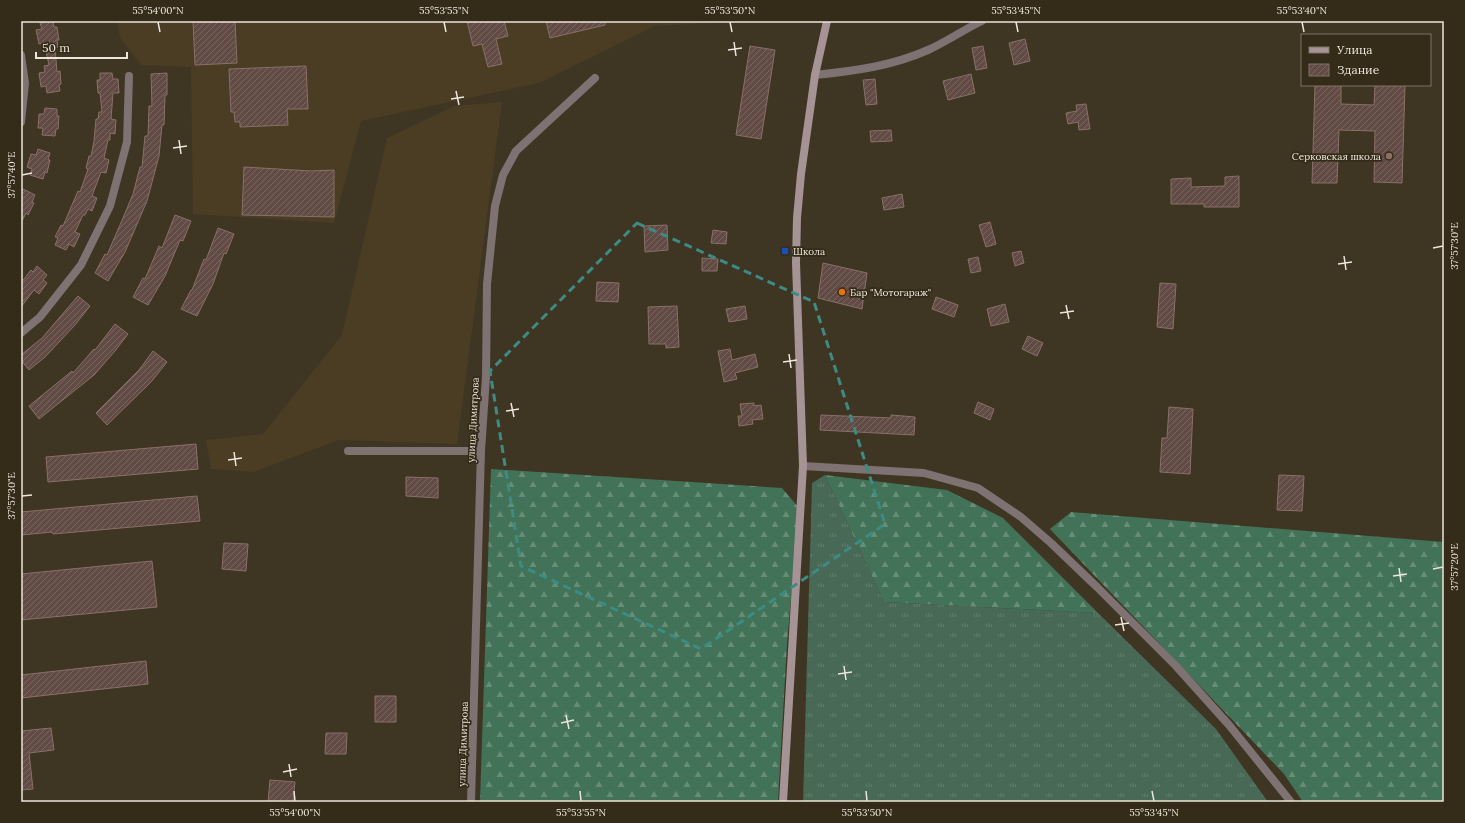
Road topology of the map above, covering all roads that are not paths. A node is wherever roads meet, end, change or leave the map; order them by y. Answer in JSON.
{"nodes":[{"id":1,"x":827,"y":21,"type":"edge"},
{"id":2,"x":982,"y":21,"type":"edge"},
{"id":3,"x":21,"y":55,"type":"edge"},
{"id":4,"x":815,"y":75,"type":"junction"},
{"id":5,"x":129,"y":76,"type":"dead end"},
{"id":6,"x":595,"y":78,"type":"dead end"},
{"id":7,"x":21,"y":122,"type":"edge"},
{"id":8,"x":21,"y":333,"type":"edge"},
{"id":9,"x":348,"y":451,"type":"dead end"},
{"id":10,"x":481,"y":451,"type":"junction"},
{"id":11,"x":803,"y":466,"type":"junction"},
{"id":12,"x":471,"y":802,"type":"edge"},
{"id":13,"x":783,"y":802,"type":"edge"},
{"id":14,"x":1291,"y":802,"type":"edge"}],
"edges":[{"from":1,"to":4,"type":"main road"},
{"from":2,"to":4,"type":"street"},
{"from":3,"to":7,"type":"street"},
{"from":4,"to":11,"type":"main road"},
{"from":5,"to":8,"type":"street"},
{"from":6,"to":10,"type":"street","name":"улица Димитрова"},
{"from":9,"to":10,"type":"street"},
{"from":10,"to":12,"type":"street","name":"улица Димитрова"},
{"from":11,"to":13,"type":"main road"},
{"from":11,"to":14,"type":"street"}]}
